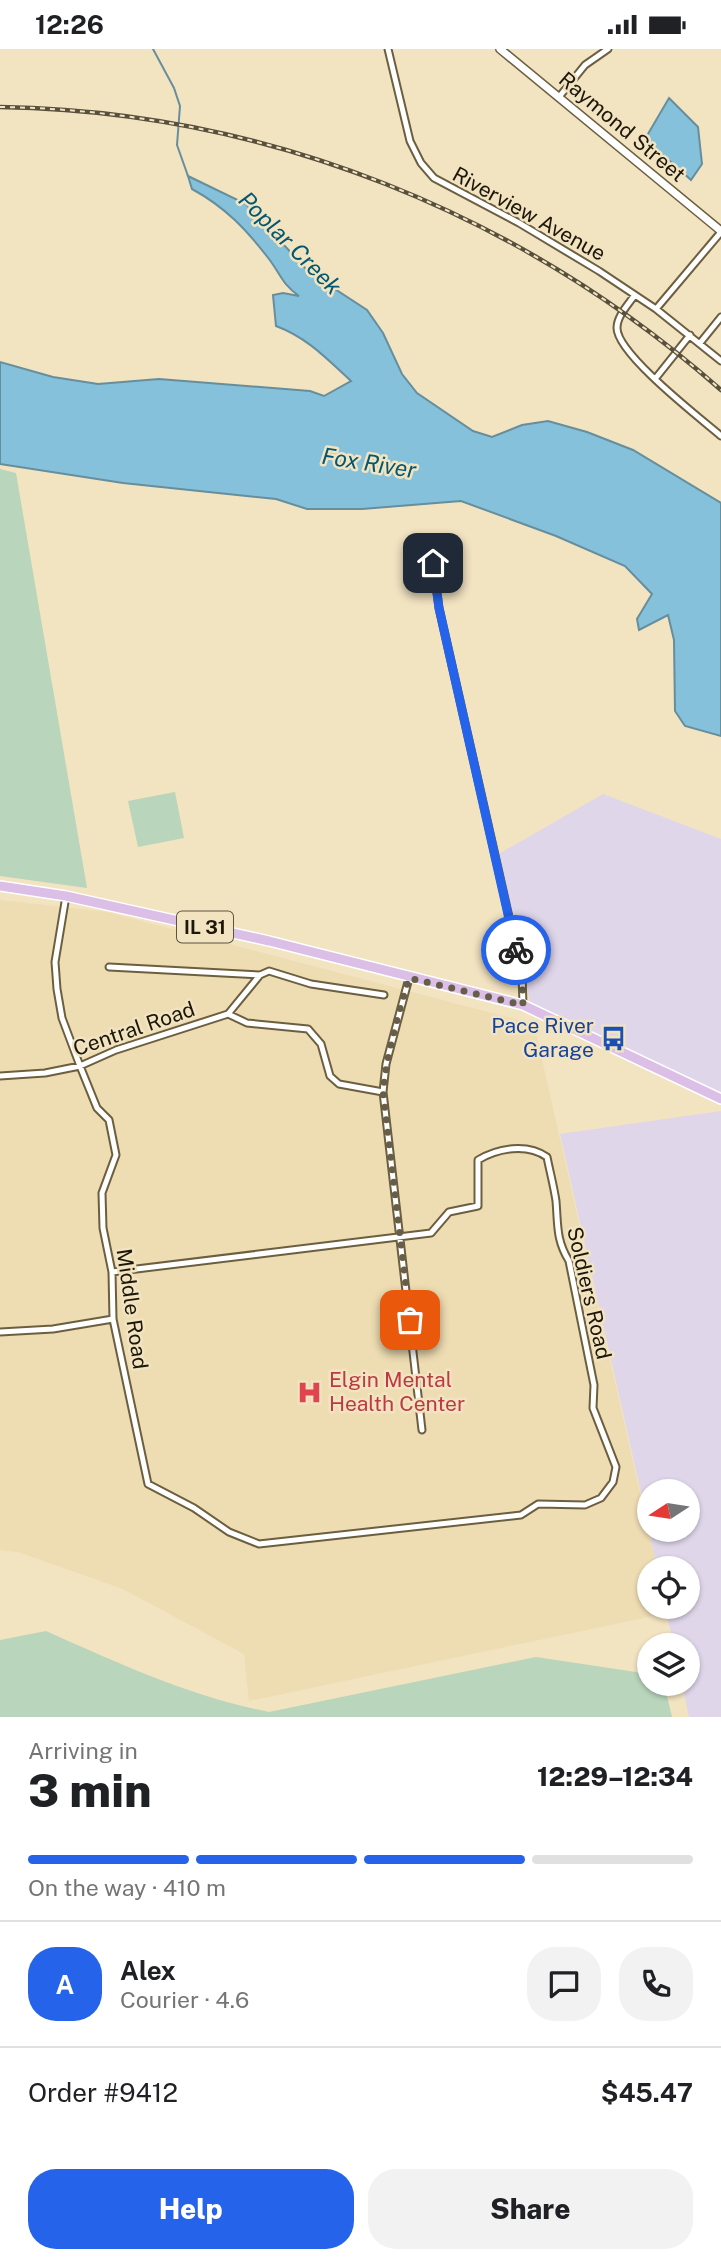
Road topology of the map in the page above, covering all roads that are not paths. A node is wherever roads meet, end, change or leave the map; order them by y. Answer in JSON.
{"nodes":[{"id":1,"x":388,"y":49,"type":"edge"},
{"id":2,"x":500,"y":49,"type":"edge"},
{"id":3,"x":608,"y":49,"type":"edge"},
{"id":4,"x":559,"y":97,"type":"junction"},
{"id":5,"x":721,"y":232,"type":"edge"},
{"id":6,"x":634,"y":296,"type":"junction"},
{"id":7,"x":656,"y":309,"type":"junction"},
{"id":8,"x":721,"y":317,"type":"edge"},
{"id":9,"x":690,"y":335,"type":"junction"},
{"id":10,"x":700,"y":343,"type":"junction"},
{"id":11,"x":721,"y":361,"type":"edge"},
{"id":12,"x":655,"y":379,"type":"junction"},
{"id":13,"x":721,"y":436,"type":"edge"},
{"id":14,"x":433,"y":563,"type":"dead end"},
{"id":15,"x":0,"y":886,"type":"edge"},
{"id":16,"x":66,"y":896,"type":"junction"},
{"id":17,"x":109,"y":967,"type":"dead end"},
{"id":18,"x":260,"y":975,"type":"junction"},
{"id":19,"x":409,"y":978,"type":"junction"},
{"id":20,"x":384,"y":995,"type":"dead end"},
{"id":21,"x":523,"y":1005,"type":"junction"},
{"id":22,"x":228,"y":1014,"type":"junction"},
{"id":23,"x":80,"y":1066,"type":"junction"},
{"id":24,"x":0,"y":1076,"type":"edge"},
{"id":25,"x":383,"y":1092,"type":"junction"},
{"id":26,"x":721,"y":1100,"type":"edge"},
{"id":27,"x":401,"y":1239,"type":"junction"},
{"id":28,"x":112,"y":1272,"type":"junction"},
{"id":29,"x":113,"y":1319,"type":"junction"},
{"id":30,"x":0,"y":1332,"type":"edge"},
{"id":31,"x":422,"y":1430,"type":"dead end"},
{"id":32,"x":430,"y":1525,"type":"joint"}],
"edges":[{"from":1,"to":6,"type":"street","name":"Riverview Avenue"},
{"from":2,"to":4,"type":"street","name":"Raymond Street"},
{"from":3,"to":4,"type":"street"},
{"from":4,"to":5,"type":"street","name":"Raymond Street"},
{"from":5,"to":7,"type":"street"},
{"from":6,"to":7,"type":"street","name":"Riverview Avenue"},
{"from":6,"to":12,"type":"street"},
{"from":7,"to":9,"type":"street","name":"Riverview Avenue"},
{"from":8,"to":10,"type":"street"},
{"from":9,"to":10,"type":"street","name":"Riverview Avenue"},
{"from":9,"to":12,"type":"street"},
{"from":10,"to":11,"type":"street","name":"Riverview Avenue"},
{"from":12,"to":13,"type":"street"},
{"from":14,"to":21,"type":"street"},
{"from":15,"to":16,"type":"main road","number":"IL 31"},
{"from":16,"to":19,"type":"main road","number":"IL 31"},
{"from":16,"to":23,"type":"street","name":"Middle Road"},
{"from":17,"to":18,"type":"street"},
{"from":18,"to":20,"type":"street"},
{"from":18,"to":22,"type":"street","name":"Central Road"},
{"from":19,"to":21,"type":"main road","number":"IL 31"},
{"from":19,"to":25,"type":"street"},
{"from":21,"to":26,"type":"main road","number":"IL 31"},
{"from":22,"to":23,"type":"street","name":"Central Road"},
{"from":22,"to":25,"type":"street"},
{"from":23,"to":24,"type":"street","name":"Central Road"},
{"from":23,"to":28,"type":"street","name":"Middle Road"},
{"from":25,"to":27,"type":"street"},
{"from":27,"to":28,"type":"street","name":"Soldiers Road"},
{"from":27,"to":31,"type":"street"},
{"from":27,"to":32,"type":"street","name":"Soldiers Road"},
{"from":28,"to":29,"type":"street","name":"Middle Road"},
{"from":29,"to":30,"type":"street"},
{"from":29,"to":32,"type":"street","name":"Middle Road"}]}
